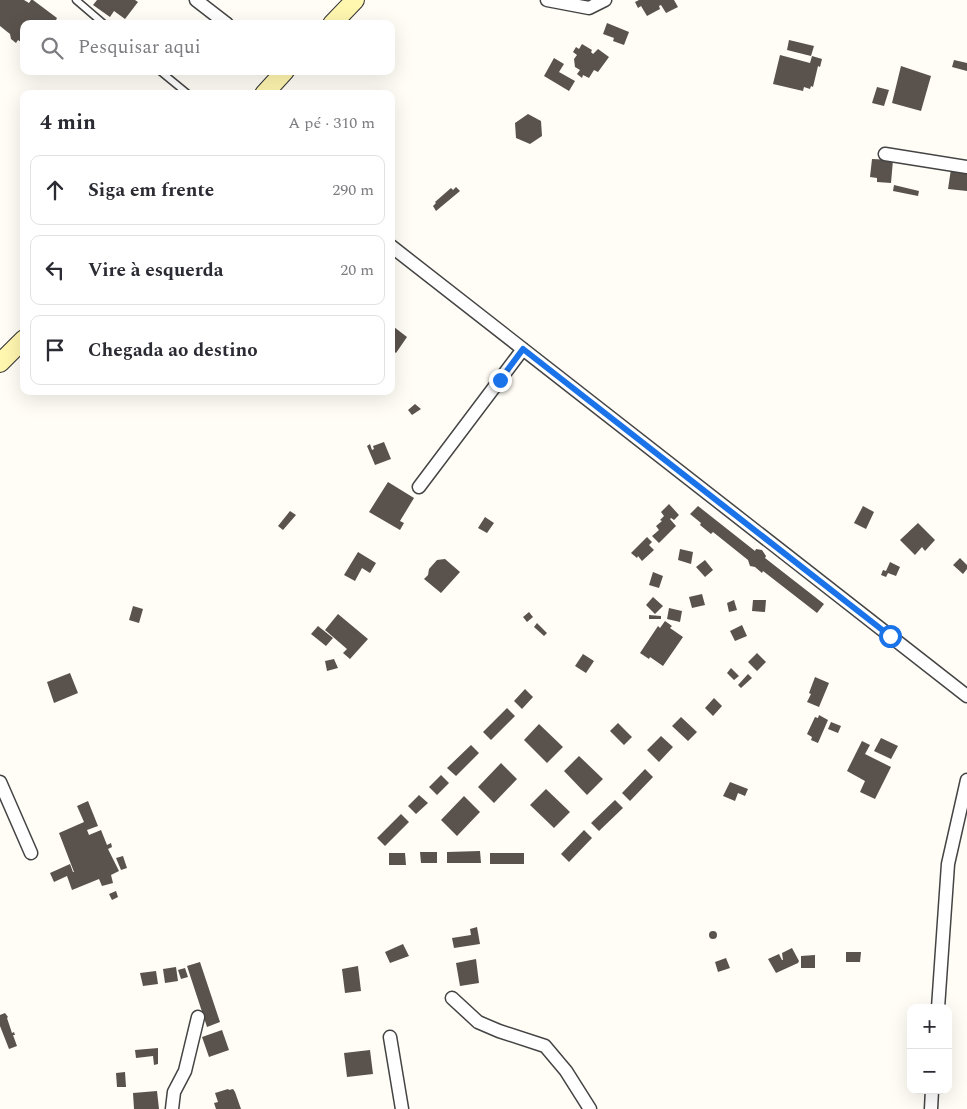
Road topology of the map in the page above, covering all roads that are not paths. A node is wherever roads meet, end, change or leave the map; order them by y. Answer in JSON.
{"nodes":[{"id":1,"x":76,"y":0,"type":"edge"},
{"id":2,"x":196,"y":0,"type":"edge"},
{"id":3,"x":355,"y":0,"type":"edge"},
{"id":4,"x":546,"y":0,"type":"edge"},
{"id":5,"x":605,"y":0,"type":"edge"},
{"id":6,"x":99,"y":20,"type":"edge"},
{"id":7,"x":222,"y":20,"type":"edge"},
{"id":8,"x":336,"y":20,"type":"edge"},
{"id":9,"x":165,"y":75,"type":"edge"},
{"id":10,"x":282,"y":75,"type":"edge"},
{"id":11,"x":183,"y":90,"type":"edge"},
{"id":12,"x":268,"y":90,"type":"edge"},
{"id":13,"x":885,"y":154,"type":"dead end"},
{"id":14,"x":967,"y":167,"type":"edge"},
{"id":15,"x":395,"y":249,"type":"edge"},
{"id":16,"x":20,"y":343,"type":"edge"},
{"id":17,"x":523,"y":349,"type":"junction"},
{"id":18,"x":0,"y":363,"type":"edge"},
{"id":19,"x":419,"y":487,"type":"dead end"},
{"id":20,"x":967,"y":696,"type":"edge"},
{"id":21,"x":967,"y":780,"type":"edge"},
{"id":22,"x":0,"y":782,"type":"edge"},
{"id":23,"x":31,"y":853,"type":"dead end"},
{"id":24,"x":452,"y":998,"type":"dead end"},
{"id":25,"x":938,"y":1004,"type":"edge"},
{"id":26,"x":198,"y":1017,"type":"dead end"},
{"id":27,"x":390,"y":1037,"type":"dead end"},
{"id":28,"x":932,"y":1094,"type":"edge"},
{"id":29,"x":172,"y":1109,"type":"edge"},
{"id":30,"x":402,"y":1109,"type":"edge"},
{"id":31,"x":590,"y":1109,"type":"edge"},
{"id":32,"x":931,"y":1109,"type":"edge"}],
"edges":[{"from":1,"to":6,"type":"lane"},
{"from":2,"to":7,"type":"street"},
{"from":3,"to":8,"type":"street"},
{"from":4,"to":5,"type":"street"},
{"from":9,"to":11,"type":"lane"},
{"from":10,"to":12,"type":"street"},
{"from":13,"to":14,"type":"street"},
{"from":15,"to":17,"type":"street"},
{"from":16,"to":18,"type":"street"},
{"from":17,"to":19,"type":"street"},
{"from":17,"to":20,"type":"street"},
{"from":21,"to":25,"type":"street"},
{"from":22,"to":23,"type":"street"},
{"from":24,"to":31,"type":"street"},
{"from":26,"to":29,"type":"street"},
{"from":27,"to":30,"type":"street"},
{"from":28,"to":32,"type":"street"}]}
